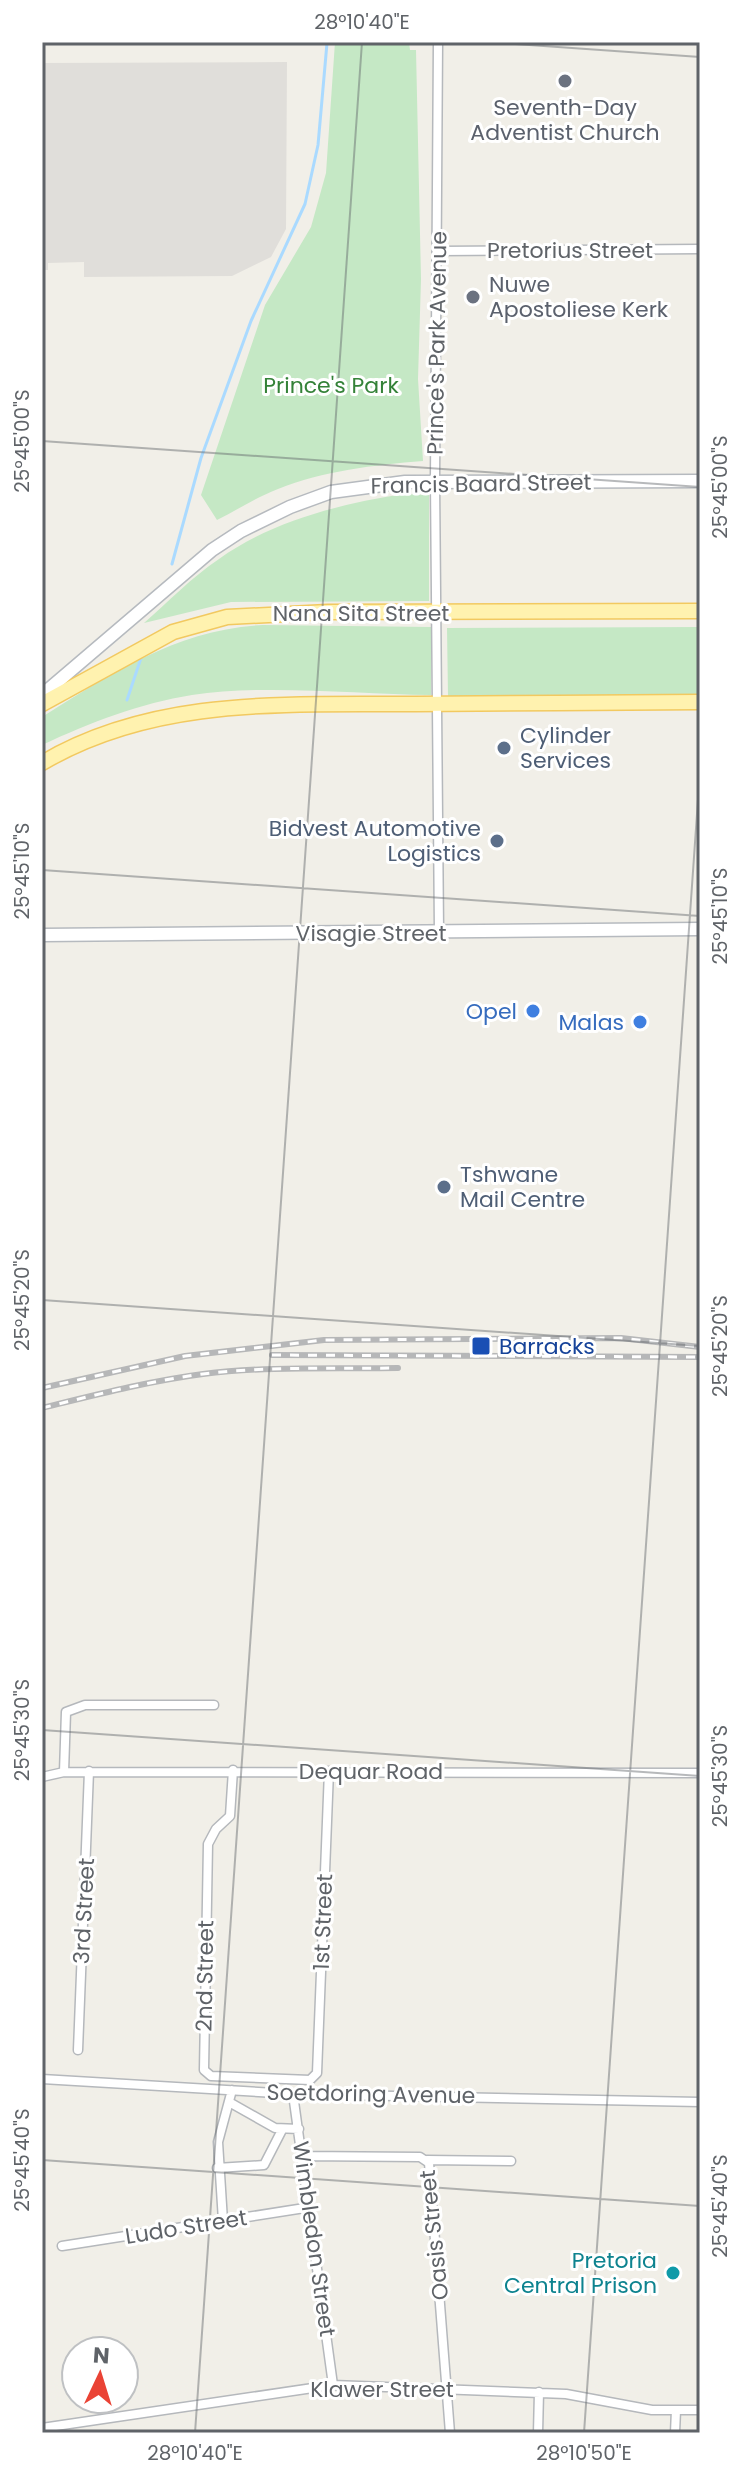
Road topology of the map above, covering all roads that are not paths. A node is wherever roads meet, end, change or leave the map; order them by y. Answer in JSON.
{"nodes":[{"id":1,"x":438,"y":42,"type":"edge"},
{"id":2,"x":700,"y":249,"type":"edge"},
{"id":3,"x":439,"y":251,"type":"junction"},
{"id":4,"x":435,"y":481,"type":"junction"},
{"id":5,"x":700,"y":481,"type":"edge"},
{"id":6,"x":700,"y":611,"type":"edge"},
{"id":7,"x":439,"y":612,"type":"junction"},
{"id":8,"x":42,"y":695,"type":"edge"},
{"id":9,"x":700,"y":702,"type":"edge"},
{"id":10,"x":42,"y":704,"type":"edge"},
{"id":11,"x":439,"y":704,"type":"junction"},
{"id":12,"x":42,"y":763,"type":"edge"},
{"id":13,"x":700,"y":929,"type":"edge"},
{"id":14,"x":439,"y":932,"type":"junction"},
{"id":15,"x":42,"y":935,"type":"edge"},
{"id":16,"x":214,"y":1705,"type":"dead end"},
{"id":17,"x":233,"y":1770,"type":"junction"},
{"id":18,"x":89,"y":1771,"type":"junction"},
{"id":19,"x":329,"y":1771,"type":"junction"},
{"id":20,"x":64,"y":1772,"type":"junction"},
{"id":21,"x":700,"y":1773,"type":"edge"},
{"id":22,"x":42,"y":1777,"type":"edge"},
{"id":23,"x":78,"y":2050,"type":"dead end"},
{"id":24,"x":317,"y":2073,"type":"joint"},
{"id":25,"x":42,"y":2079,"type":"edge"},
{"id":26,"x":232,"y":2090,"type":"junction"},
{"id":27,"x":293,"y":2094,"type":"junction"},
{"id":28,"x":229,"y":2102,"type":"junction"},
{"id":29,"x":700,"y":2102,"type":"edge"},
{"id":30,"x":299,"y":2129,"type":"junction"},
{"id":31,"x":282,"y":2130,"type":"junction"},
{"id":32,"x":303,"y":2156,"type":"junction"},
{"id":33,"x":427,"y":2160,"type":"junction"},
{"id":34,"x":511,"y":2161,"type":"dead end"},
{"id":35,"x":217,"y":2168,"type":"junction"},
{"id":36,"x":311,"y":2207,"type":"junction"},
{"id":37,"x":223,"y":2221,"type":"junction"},
{"id":38,"x":62,"y":2246,"type":"dead end"},
{"id":39,"x":333,"y":2385,"type":"junction"},
{"id":40,"x":448,"y":2387,"type":"junction"},
{"id":41,"x":539,"y":2392,"type":"junction"},
{"id":42,"x":676,"y":2410,"type":"junction"},
{"id":43,"x":700,"y":2410,"type":"edge"},
{"id":44,"x":42,"y":2428,"type":"edge"},
{"id":45,"x":450,"y":2433,"type":"edge"},
{"id":46,"x":538,"y":2433,"type":"edge"},
{"id":47,"x":675,"y":2433,"type":"edge"}],
"edges":[{"from":1,"to":3,"type":"street","name":"Prince's Park Avenue"},
{"from":2,"to":3,"type":"street","name":"Pretorius Street"},
{"from":3,"to":4,"type":"street","name":"Prince's Park Avenue"},
{"from":4,"to":5,"type":"street","name":"Francis Baard Street"},
{"from":4,"to":7,"type":"street","name":"Prince's Park Avenue"},
{"from":4,"to":8,"type":"street","name":"Francis Baard Street"},
{"from":6,"to":7,"type":"main road","name":"Nana Sita Street"},
{"from":7,"to":10,"type":"main road","name":"Nana Sita Street"},
{"from":7,"to":11,"type":"street","name":"Prince's Park Avenue"},
{"from":9,"to":11,"type":"main road"},
{"from":11,"to":12,"type":"main road"},
{"from":11,"to":14,"type":"street","name":"Prince's Park Avenue"},
{"from":13,"to":14,"type":"street","name":"Visagie Street"},
{"from":14,"to":15,"type":"street","name":"Visagie Street"},
{"from":16,"to":20,"type":"street"},
{"from":17,"to":18,"type":"street","name":"Dequar Road"},
{"from":17,"to":19,"type":"street","name":"Dequar Road"},
{"from":17,"to":24,"type":"street","name":"2nd Street"},
{"from":18,"to":20,"type":"street","name":"Dequar Road"},
{"from":18,"to":23,"type":"street","name":"3rd Street"},
{"from":19,"to":21,"type":"street","name":"Dequar Road"},
{"from":19,"to":24,"type":"street","name":"1st Street"},
{"from":20,"to":22,"type":"street","name":"Dequar Road"},
{"from":25,"to":26,"type":"street","name":"Soetdoring Avenue"},
{"from":26,"to":27,"type":"street","name":"Soetdoring Avenue"},
{"from":26,"to":28,"type":"street"},
{"from":27,"to":29,"type":"street","name":"Soetdoring Avenue"},
{"from":27,"to":30,"type":"street","name":"Wimbledon Street"},
{"from":28,"to":31,"type":"street"},
{"from":28,"to":35,"type":"street"},
{"from":30,"to":31,"type":"street"},
{"from":30,"to":32,"type":"street","name":"Wimbledon Street"},
{"from":31,"to":35,"type":"street"},
{"from":32,"to":33,"type":"street","name":"Oasis Street"},
{"from":32,"to":36,"type":"street","name":"Wimbledon Street"},
{"from":33,"to":34,"type":"street"},
{"from":33,"to":40,"type":"street","name":"Oasis Street"},
{"from":35,"to":37,"type":"street"},
{"from":36,"to":37,"type":"street","name":"Ludo Street"},
{"from":36,"to":39,"type":"street","name":"Wimbledon Street"},
{"from":37,"to":38,"type":"street","name":"Ludo Street"},
{"from":39,"to":40,"type":"street","name":"Klawer Street"},
{"from":39,"to":44,"type":"street","name":"Klawer Street"},
{"from":40,"to":41,"type":"street","name":"Klawer Street"},
{"from":40,"to":45,"type":"street","name":"Oasis Street"},
{"from":41,"to":42,"type":"street","name":"Klawer Street"},
{"from":41,"to":46,"type":"street"},
{"from":42,"to":43,"type":"street","name":"Klawer Street"},
{"from":42,"to":47,"type":"street"}]}
